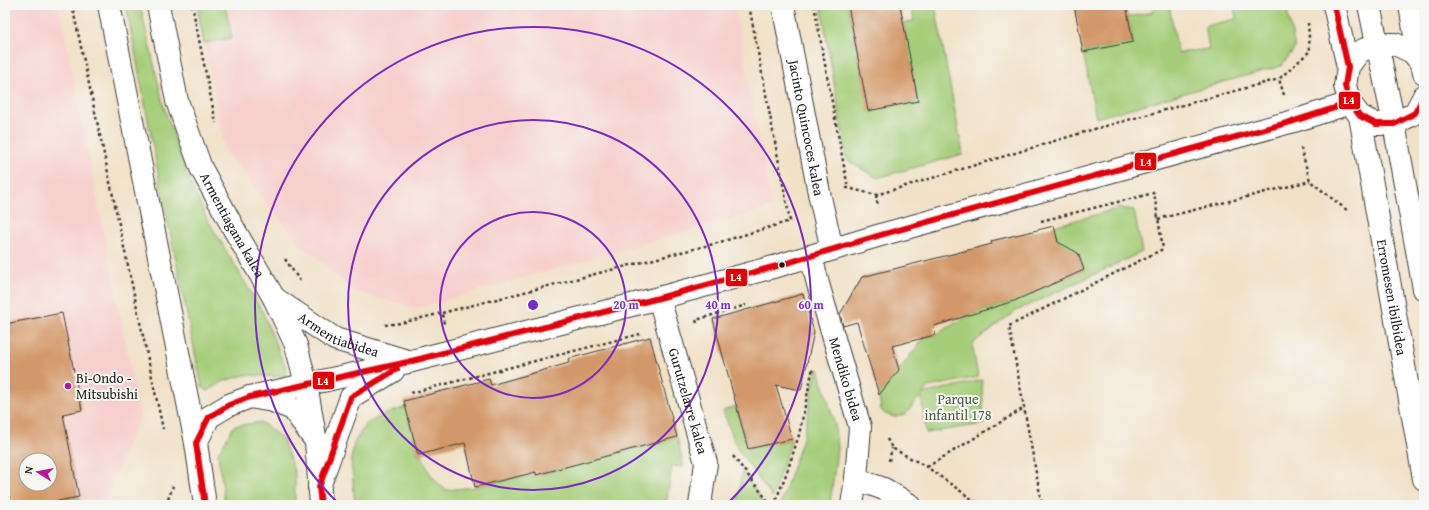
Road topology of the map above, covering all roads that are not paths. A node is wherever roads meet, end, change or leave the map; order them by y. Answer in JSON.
{"nodes":[{"id":1,"x":109,"y":5,"type":"edge"},
{"id":2,"x":158,"y":5,"type":"edge"},
{"id":3,"x":784,"y":5,"type":"edge"},
{"id":4,"x":1334,"y":5,"type":"edge"},
{"id":5,"x":1368,"y":5,"type":"edge"},
{"id":6,"x":1410,"y":5,"type":"edge"},
{"id":7,"x":1376,"y":44,"type":"junction"},
{"id":8,"x":1348,"y":67,"type":"junction"},
{"id":9,"x":1423,"y":67,"type":"edge"},
{"id":10,"x":1424,"y":96,"type":"edge"},
{"id":11,"x":1355,"y":110,"type":"junction"},
{"id":12,"x":1394,"y":124,"type":"junction"},
{"id":13,"x":832,"y":249,"type":"junction"},
{"id":14,"x":811,"y":256,"type":"junction"},
{"id":15,"x":1424,"y":289,"type":"edge"},
{"id":16,"x":274,"y":298,"type":"junction"},
{"id":17,"x":659,"y":298,"type":"junction"},
{"id":18,"x":408,"y":362,"type":"junction"},
{"id":19,"x":306,"y":384,"type":"junction"},
{"id":20,"x":250,"y":397,"type":"junction"},
{"id":21,"x":316,"y":442,"type":"junction"},
{"id":22,"x":196,"y":443,"type":"junction"},
{"id":23,"x":856,"y":479,"type":"junction"},
{"id":24,"x":1424,"y":479,"type":"edge"},
{"id":25,"x":320,"y":496,"type":"edge"},
{"id":26,"x":204,"y":505,"type":"edge"},
{"id":27,"x":700,"y":505,"type":"edge"},
{"id":28,"x":852,"y":505,"type":"edge"},
{"id":29,"x":910,"y":505,"type":"edge"}],
"edges":[{"from":1,"to":22,"type":"street"},
{"from":2,"to":16,"type":"street","name":"Armentiagana kalea"},
{"from":3,"to":13,"type":"street","name":"Jacinto Quincoces kalea"},
{"from":4,"to":8,"type":"street"},
{"from":5,"to":7,"type":"street"},
{"from":6,"to":9,"type":"street"},
{"from":7,"to":8,"type":"street"},
{"from":7,"to":9,"type":"street"},
{"from":7,"to":12,"type":"street"},
{"from":8,"to":11,"type":"street","name":"Erromesen ibilbidea"},
{"from":10,"to":12,"type":"street"},
{"from":11,"to":12,"type":"street"},
{"from":11,"to":13,"type":"street","name":"Armentiabidea"},
{"from":11,"to":24,"type":"street","name":"Erromesen ibilbidea"},
{"from":12,"to":15,"type":"street"},
{"from":13,"to":14,"type":"street","name":"Armentiabidea"},
{"from":14,"to":17,"type":"street","name":"Armentiabidea"},
{"from":14,"to":23,"type":"street","name":"Mendiko bidea"},
{"from":16,"to":18,"type":"street","name":"Armentiabidea"},
{"from":16,"to":19,"type":"street","name":"Armentiagana kalea"},
{"from":17,"to":18,"type":"street","name":"Armentiabidea"},
{"from":17,"to":27,"type":"street","name":"Gurutzelarre kalea"},
{"from":18,"to":19,"type":"street","name":"Armentiabidea"},
{"from":18,"to":25,"type":"street","name":"Armentiabidea"},
{"from":19,"to":20,"type":"street","name":"Armentiabidea"},
{"from":19,"to":21,"type":"street","name":"Armentiagana kalea"},
{"from":20,"to":21,"type":"street"},
{"from":20,"to":22,"type":"street"},
{"from":21,"to":25,"type":"street","name":"Armentiagana kalea"},
{"from":22,"to":26,"type":"street"},
{"from":23,"to":28,"type":"street","name":"Mendiko bidea"},
{"from":23,"to":29,"type":"street"}]}
